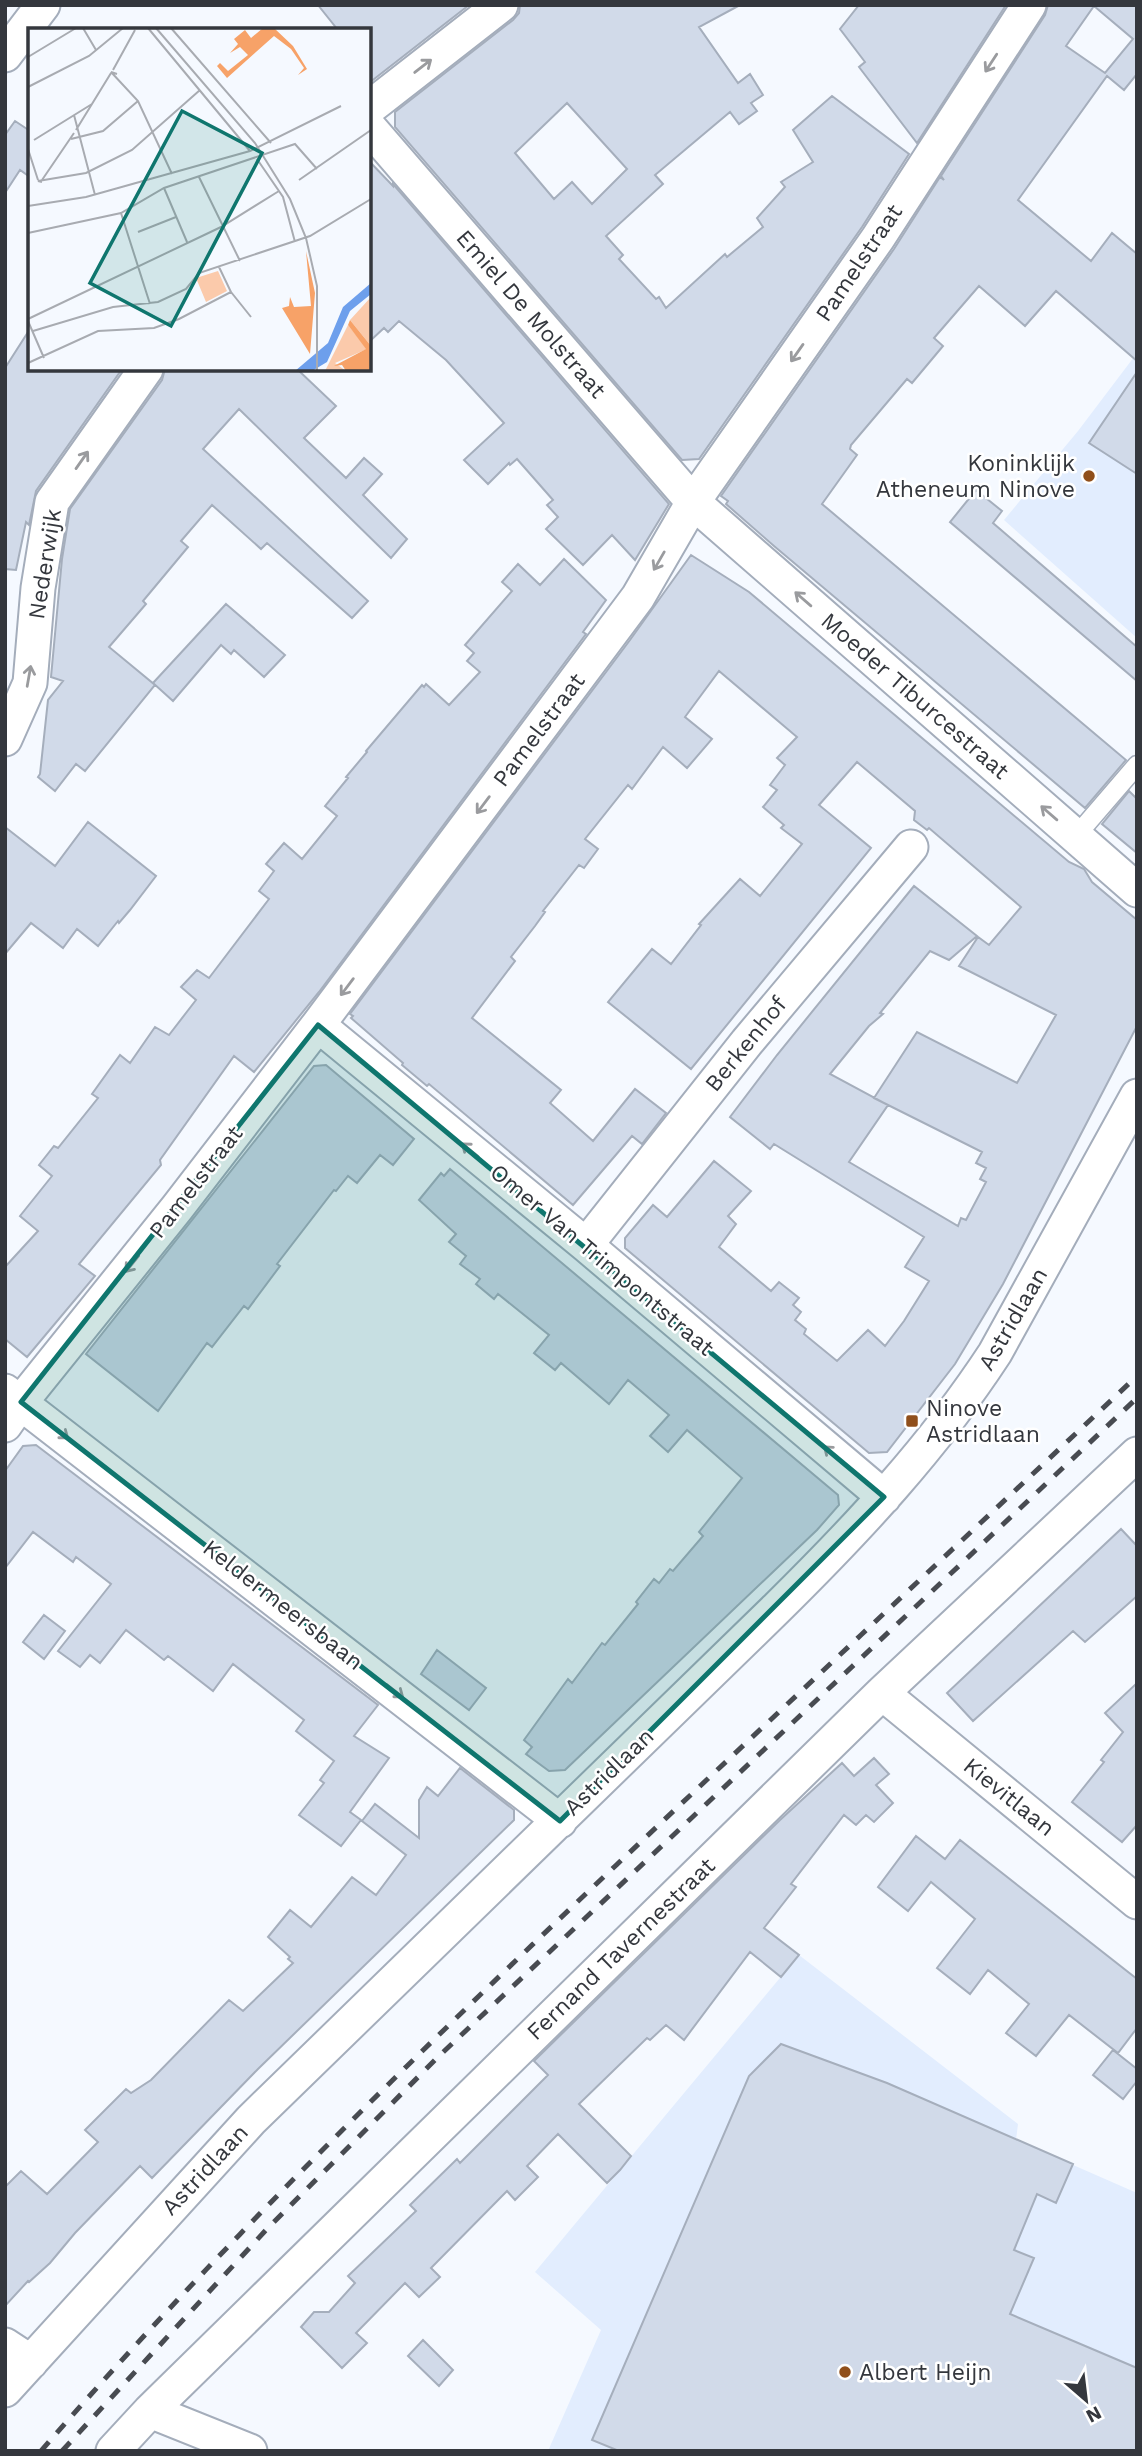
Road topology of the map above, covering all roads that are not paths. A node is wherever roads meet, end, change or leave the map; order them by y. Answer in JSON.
{"nodes":[{"id":1,"x":43,"y":5,"type":"edge"},
{"id":2,"x":501,"y":5,"type":"edge"},
{"id":3,"x":1029,"y":5,"type":"edge"},
{"id":4,"x":5,"y":55,"type":"edge"},
{"id":5,"x":371,"y":106,"type":"edge"},
{"id":6,"x":371,"y":129,"type":"edge"},
{"id":7,"x":145,"y":371,"type":"edge"},
{"id":8,"x":693,"y":502,"type":"junction"},
{"id":9,"x":5,"y":739,"type":"edge"},
{"id":10,"x":1137,"y":765,"type":"edge"},
{"id":11,"x":1076,"y":836,"type":"junction"},
{"id":12,"x":911,"y":847,"type":"dead end"},
{"id":13,"x":1137,"y":890,"type":"edge"},
{"id":14,"x":318,"y":1025,"type":"junction"},
{"id":15,"x":1137,"y":1096,"type":"edge"},
{"id":16,"x":586,"y":1245,"type":"junction"},
{"id":17,"x":11,"y":1406,"type":"edge"},
{"id":18,"x":1137,"y":1454,"type":"edge"},
{"id":19,"x":884,"y":1497,"type":"junction"},
{"id":20,"x":882,"y":1693,"type":"junction"},
{"id":21,"x":560,"y":1821,"type":"junction"},
{"id":22,"x":1137,"y":1902,"type":"edge"},
{"id":23,"x":18,"y":2353,"type":"edge"},
{"id":24,"x":5,"y":2390,"type":"edge"},
{"id":25,"x":150,"y":2411,"type":"junction"},
{"id":26,"x":113,"y":2451,"type":"edge"},
{"id":27,"x":250,"y":2451,"type":"edge"}],
"edges":[{"from":1,"to":4,"type":"street"},
{"from":5,"to":2,"type":"street","one_way":true},
{"from":3,"to":8,"type":"street","name":"Pamelstraat","one_way":true},
{"from":6,"to":8,"type":"street","name":"Emiel De Molstraat"},
{"from":9,"to":7,"type":"street","name":"Nederwijk","one_way":true},
{"from":11,"to":8,"type":"street","name":"Moeder Tiburcestraat","one_way":true},
{"from":8,"to":14,"type":"street","name":"Pamelstraat","one_way":true},
{"from":10,"to":11,"type":"lane"},
{"from":11,"to":13,"type":"street","name":"Moeder Tiburcestraat"},
{"from":12,"to":16,"type":"street","name":"Berkenhof"},
{"from":16,"to":14,"type":"street","name":"Omer Van Trimpontstraat","one_way":true},
{"from":14,"to":17,"type":"street","name":"Pamelstraat","one_way":true},
{"from":15,"to":19,"type":"street","name":"Astridlaan"},
{"from":19,"to":16,"type":"street","name":"Omer Van Trimpontstraat","one_way":true},
{"from":17,"to":21,"type":"street","name":"Keldermeersbaan","one_way":true},
{"from":18,"to":20,"type":"street","name":"Fernand Tavernestraat"},
{"from":19,"to":21,"type":"street","name":"Astridlaan"},
{"from":20,"to":22,"type":"street","name":"Kievitlaan"},
{"from":20,"to":25,"type":"street","name":"Fernand Tavernestraat"},
{"from":21,"to":23,"type":"street","name":"Astridlaan"},
{"from":23,"to":24,"type":"street","name":"Astridlaan"},
{"from":25,"to":26,"type":"street","name":"Fernand Tavernestraat"},
{"from":25,"to":27,"type":"street"}]}
